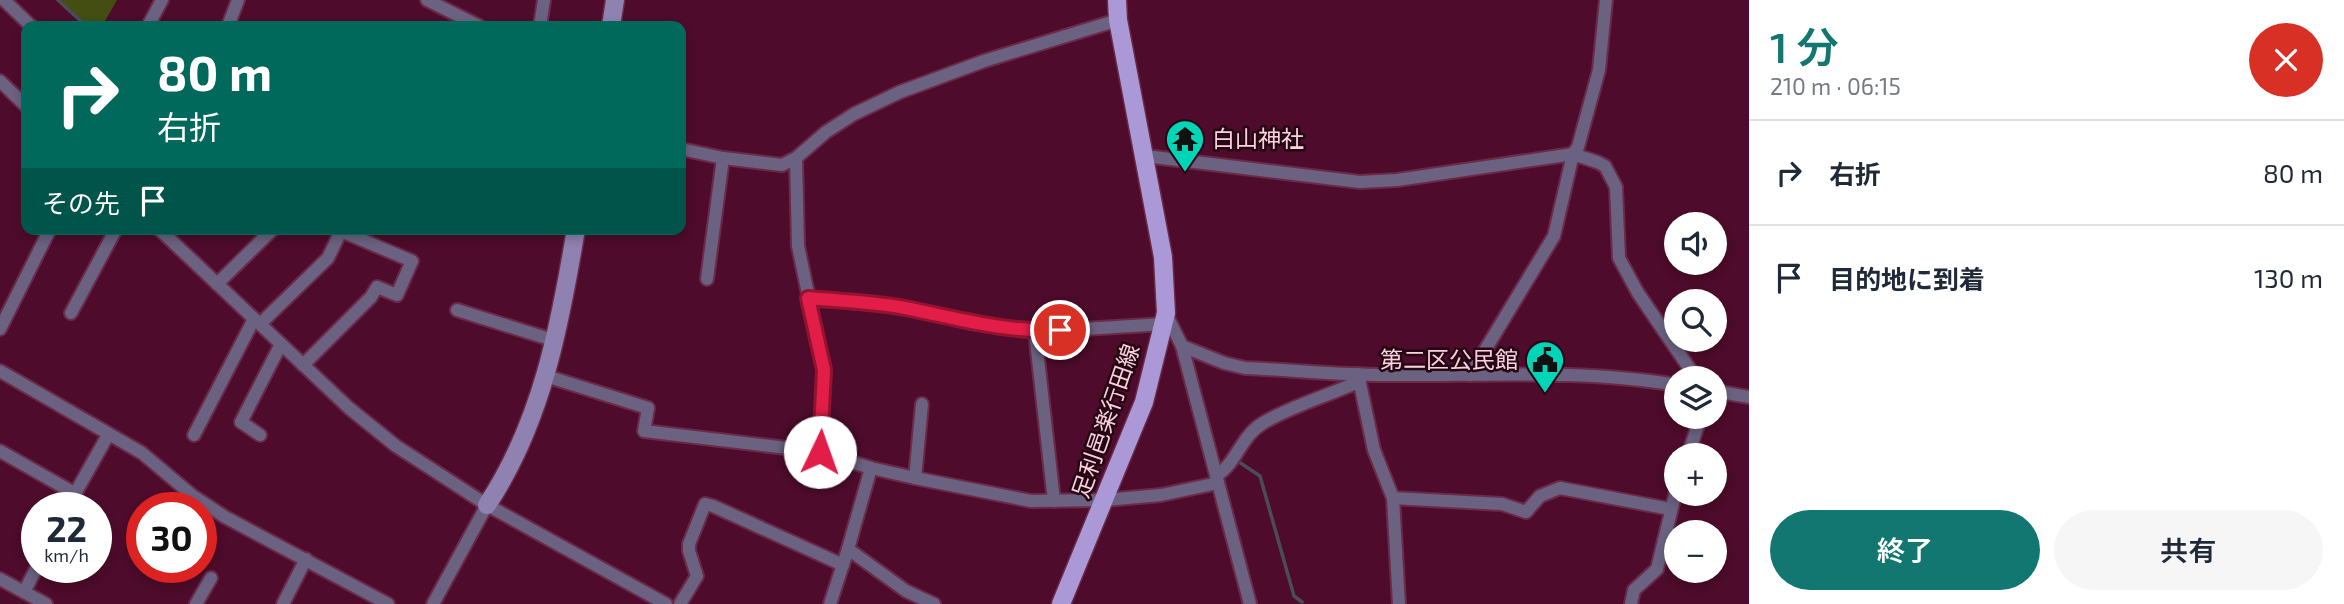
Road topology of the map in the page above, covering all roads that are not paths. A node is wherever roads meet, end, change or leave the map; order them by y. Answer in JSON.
{"nodes":[{"id":1,"x":4,"y":0,"type":"edge"},
{"id":2,"x":162,"y":0,"type":"edge"},
{"id":3,"x":237,"y":0,"type":"edge"},
{"id":4,"x":428,"y":0,"type":"edge"},
{"id":5,"x":544,"y":0,"type":"edge"},
{"id":6,"x":615,"y":0,"type":"edge"},
{"id":7,"x":1117,"y":0,"type":"edge"},
{"id":8,"x":1606,"y":0,"type":"edge"},
{"id":9,"x":1118,"y":20,"type":"junction"},
{"id":10,"x":26,"y":21,"type":"edge"},
{"id":11,"x":151,"y":21,"type":"edge"},
{"id":12,"x":230,"y":21,"type":"edge"},
{"id":13,"x":469,"y":21,"type":"edge"},
{"id":14,"x":541,"y":21,"type":"edge"},
{"id":15,"x":612,"y":21,"type":"edge"},
{"id":16,"x":0,"y":81,"type":"edge"},
{"id":17,"x":21,"y":101,"type":"edge"},
{"id":18,"x":686,"y":150,"type":"edge"},
{"id":19,"x":1573,"y":154,"type":"junction"},
{"id":20,"x":1145,"y":156,"type":"junction"},
{"id":21,"x":723,"y":158,"type":"junction"},
{"id":22,"x":796,"y":158,"type":"junction"},
{"id":23,"x":47,"y":235,"type":"edge"},
{"id":24,"x":113,"y":235,"type":"edge"},
{"id":25,"x":165,"y":235,"type":"edge"},
{"id":26,"x":267,"y":235,"type":"edge"},
{"id":27,"x":339,"y":235,"type":"edge"},
{"id":28,"x":350,"y":235,"type":"edge"},
{"id":29,"x":575,"y":235,"type":"edge"},
{"id":30,"x":707,"y":279,"type":"dead end"},
{"id":31,"x":217,"y":284,"type":"junction"},
{"id":32,"x":808,"y":298,"type":"junction"},
{"id":33,"x":457,"y":310,"type":"dead end"},
{"id":34,"x":71,"y":313,"type":"dead end"},
{"id":35,"x":1165,"y":319,"type":"junction"},
{"id":36,"x":257,"y":321,"type":"junction"},
{"id":37,"x":0,"y":329,"type":"edge"},
{"id":38,"x":1035,"y":332,"type":"junction"},
{"id":39,"x":556,"y":341,"type":"junction"},
{"id":40,"x":281,"y":344,"type":"junction"},
{"id":41,"x":1182,"y":346,"type":"junction"},
{"id":42,"x":303,"y":365,"type":"junction"},
{"id":43,"x":1688,"y":366,"type":"edge"},
{"id":44,"x":0,"y":371,"type":"edge"},
{"id":45,"x":1470,"y":375,"type":"junction"},
{"id":46,"x":546,"y":376,"type":"junction"},
{"id":47,"x":1359,"y":377,"type":"junction"},
{"id":48,"x":1664,"y":383,"type":"edge"},
{"id":49,"x":1727,"y":393,"type":"edge"},
{"id":50,"x":1749,"y":397,"type":"edge"},
{"id":51,"x":922,"y":404,"type":"dead end"},
{"id":52,"x":108,"y":435,"type":"junction"},
{"id":53,"x":194,"y":435,"type":"dead end"},
{"id":54,"x":260,"y":435,"type":"dead end"},
{"id":55,"x":0,"y":451,"type":"edge"},
{"id":56,"x":820,"y":452,"type":"junction"},
{"id":57,"x":871,"y":468,"type":"junction"},
{"id":58,"x":915,"y":478,"type":"junction"},
{"id":59,"x":1217,"y":479,"type":"junction"},
{"id":60,"x":71,"y":492,"type":"edge"},
{"id":61,"x":75,"y":492,"type":"edge"},
{"id":62,"x":1393,"y":498,"type":"junction"},
{"id":63,"x":1105,"y":500,"type":"junction"},
{"id":64,"x":1054,"y":501,"type":"junction"},
{"id":65,"x":486,"y":505,"type":"junction"},
{"id":66,"x":1671,"y":506,"type":"edge"},
{"id":67,"x":1670,"y":509,"type":"junction"},
{"id":68,"x":848,"y":550,"type":"junction"},
{"id":69,"x":306,"y":559,"type":"junction"},
{"id":70,"x":843,"y":565,"type":"junction"},
{"id":71,"x":0,"y":579,"type":"edge"},
{"id":72,"x":29,"y":583,"type":"edge"},
{"id":73,"x":208,"y":583,"type":"edge"},
{"id":74,"x":24,"y":592,"type":"junction"},
{"id":75,"x":47,"y":604,"type":"edge"},
{"id":76,"x":196,"y":604,"type":"edge"},
{"id":77,"x":283,"y":604,"type":"edge"},
{"id":78,"x":388,"y":604,"type":"edge"},
{"id":79,"x":433,"y":604,"type":"edge"},
{"id":80,"x":666,"y":604,"type":"edge"},
{"id":81,"x":680,"y":604,"type":"edge"},
{"id":82,"x":830,"y":604,"type":"edge"},
{"id":83,"x":934,"y":604,"type":"edge"},
{"id":84,"x":1061,"y":604,"type":"edge"},
{"id":85,"x":1250,"y":604,"type":"edge"},
{"id":86,"x":1399,"y":604,"type":"edge"},
{"id":87,"x":1631,"y":604,"type":"edge"}],
"edges":[{"from":1,"to":10,"type":"street"},
{"from":2,"to":11,"type":"street"},
{"from":3,"to":12,"type":"street"},
{"from":4,"to":13,"type":"street"},
{"from":5,"to":14,"type":"street"},
{"from":6,"to":15,"type":"street"},
{"from":7,"to":9,"type":"main road","name":"足利邑楽行田線"},
{"from":8,"to":19,"type":"street"},
{"from":9,"to":20,"type":"main road","name":"足利邑楽行田線"},
{"from":9,"to":22,"type":"street"},
{"from":16,"to":17,"type":"street"},
{"from":18,"to":21,"type":"street"},
{"from":19,"to":20,"type":"street"},
{"from":19,"to":43,"type":"street"},
{"from":19,"to":45,"type":"street"},
{"from":20,"to":35,"type":"main road","name":"足利邑楽行田線"},
{"from":21,"to":22,"type":"street"},
{"from":21,"to":30,"type":"street"},
{"from":22,"to":32,"type":"street"},
{"from":23,"to":37,"type":"street"},
{"from":24,"to":34,"type":"street"},
{"from":25,"to":31,"type":"street"},
{"from":26,"to":31,"type":"street"},
{"from":27,"to":36,"type":"street"},
{"from":28,"to":42,"type":"street"},
{"from":29,"to":39,"type":"street"},
{"from":31,"to":36,"type":"street"},
{"from":32,"to":38,"type":"street"},
{"from":32,"to":56,"type":"street"},
{"from":33,"to":39,"type":"street"},
{"from":35,"to":38,"type":"street"},
{"from":35,"to":41,"type":"street"},
{"from":35,"to":63,"type":"main road","name":"足利邑楽行田線"},
{"from":36,"to":40,"type":"street"},
{"from":36,"to":53,"type":"street"},
{"from":38,"to":64,"type":"street"},
{"from":39,"to":46,"type":"street"},
{"from":40,"to":42,"type":"street"},
{"from":40,"to":54,"type":"street"},
{"from":41,"to":47,"type":"street"},
{"from":41,"to":59,"type":"street"},
{"from":42,"to":65,"type":"street"},
{"from":44,"to":52,"type":"street"},
{"from":45,"to":47,"type":"street"},
{"from":45,"to":48,"type":"street"},
{"from":46,"to":56,"type":"street"},
{"from":46,"to":65,"type":"street"},
{"from":47,"to":59,"type":"street"},
{"from":47,"to":62,"type":"street"},
{"from":49,"to":50,"type":"street"},
{"from":51,"to":58,"type":"street"},
{"from":52,"to":61,"type":"street"},
{"from":52,"to":69,"type":"street"},
{"from":55,"to":60,"type":"street"},
{"from":56,"to":57,"type":"street"},
{"from":57,"to":58,"type":"street"},
{"from":57,"to":68,"type":"street"},
{"from":58,"to":64,"type":"street"},
{"from":59,"to":63,"type":"street"},
{"from":59,"to":85,"type":"street"},
{"from":62,"to":67,"type":"street"},
{"from":62,"to":86,"type":"street"},
{"from":63,"to":64,"type":"street"},
{"from":63,"to":84,"type":"main road","name":"足利邑楽行田線"},
{"from":65,"to":79,"type":"street"},
{"from":65,"to":80,"type":"street"},
{"from":66,"to":67,"type":"street"},
{"from":67,"to":87,"type":"street"},
{"from":68,"to":70,"type":"street"},
{"from":68,"to":83,"type":"street"},
{"from":69,"to":77,"type":"street"},
{"from":69,"to":78,"type":"street"},
{"from":70,"to":81,"type":"street"},
{"from":70,"to":82,"type":"street"},
{"from":71,"to":74,"type":"street"},
{"from":72,"to":74,"type":"street"},
{"from":73,"to":76,"type":"street"},
{"from":74,"to":75,"type":"street"}]}
